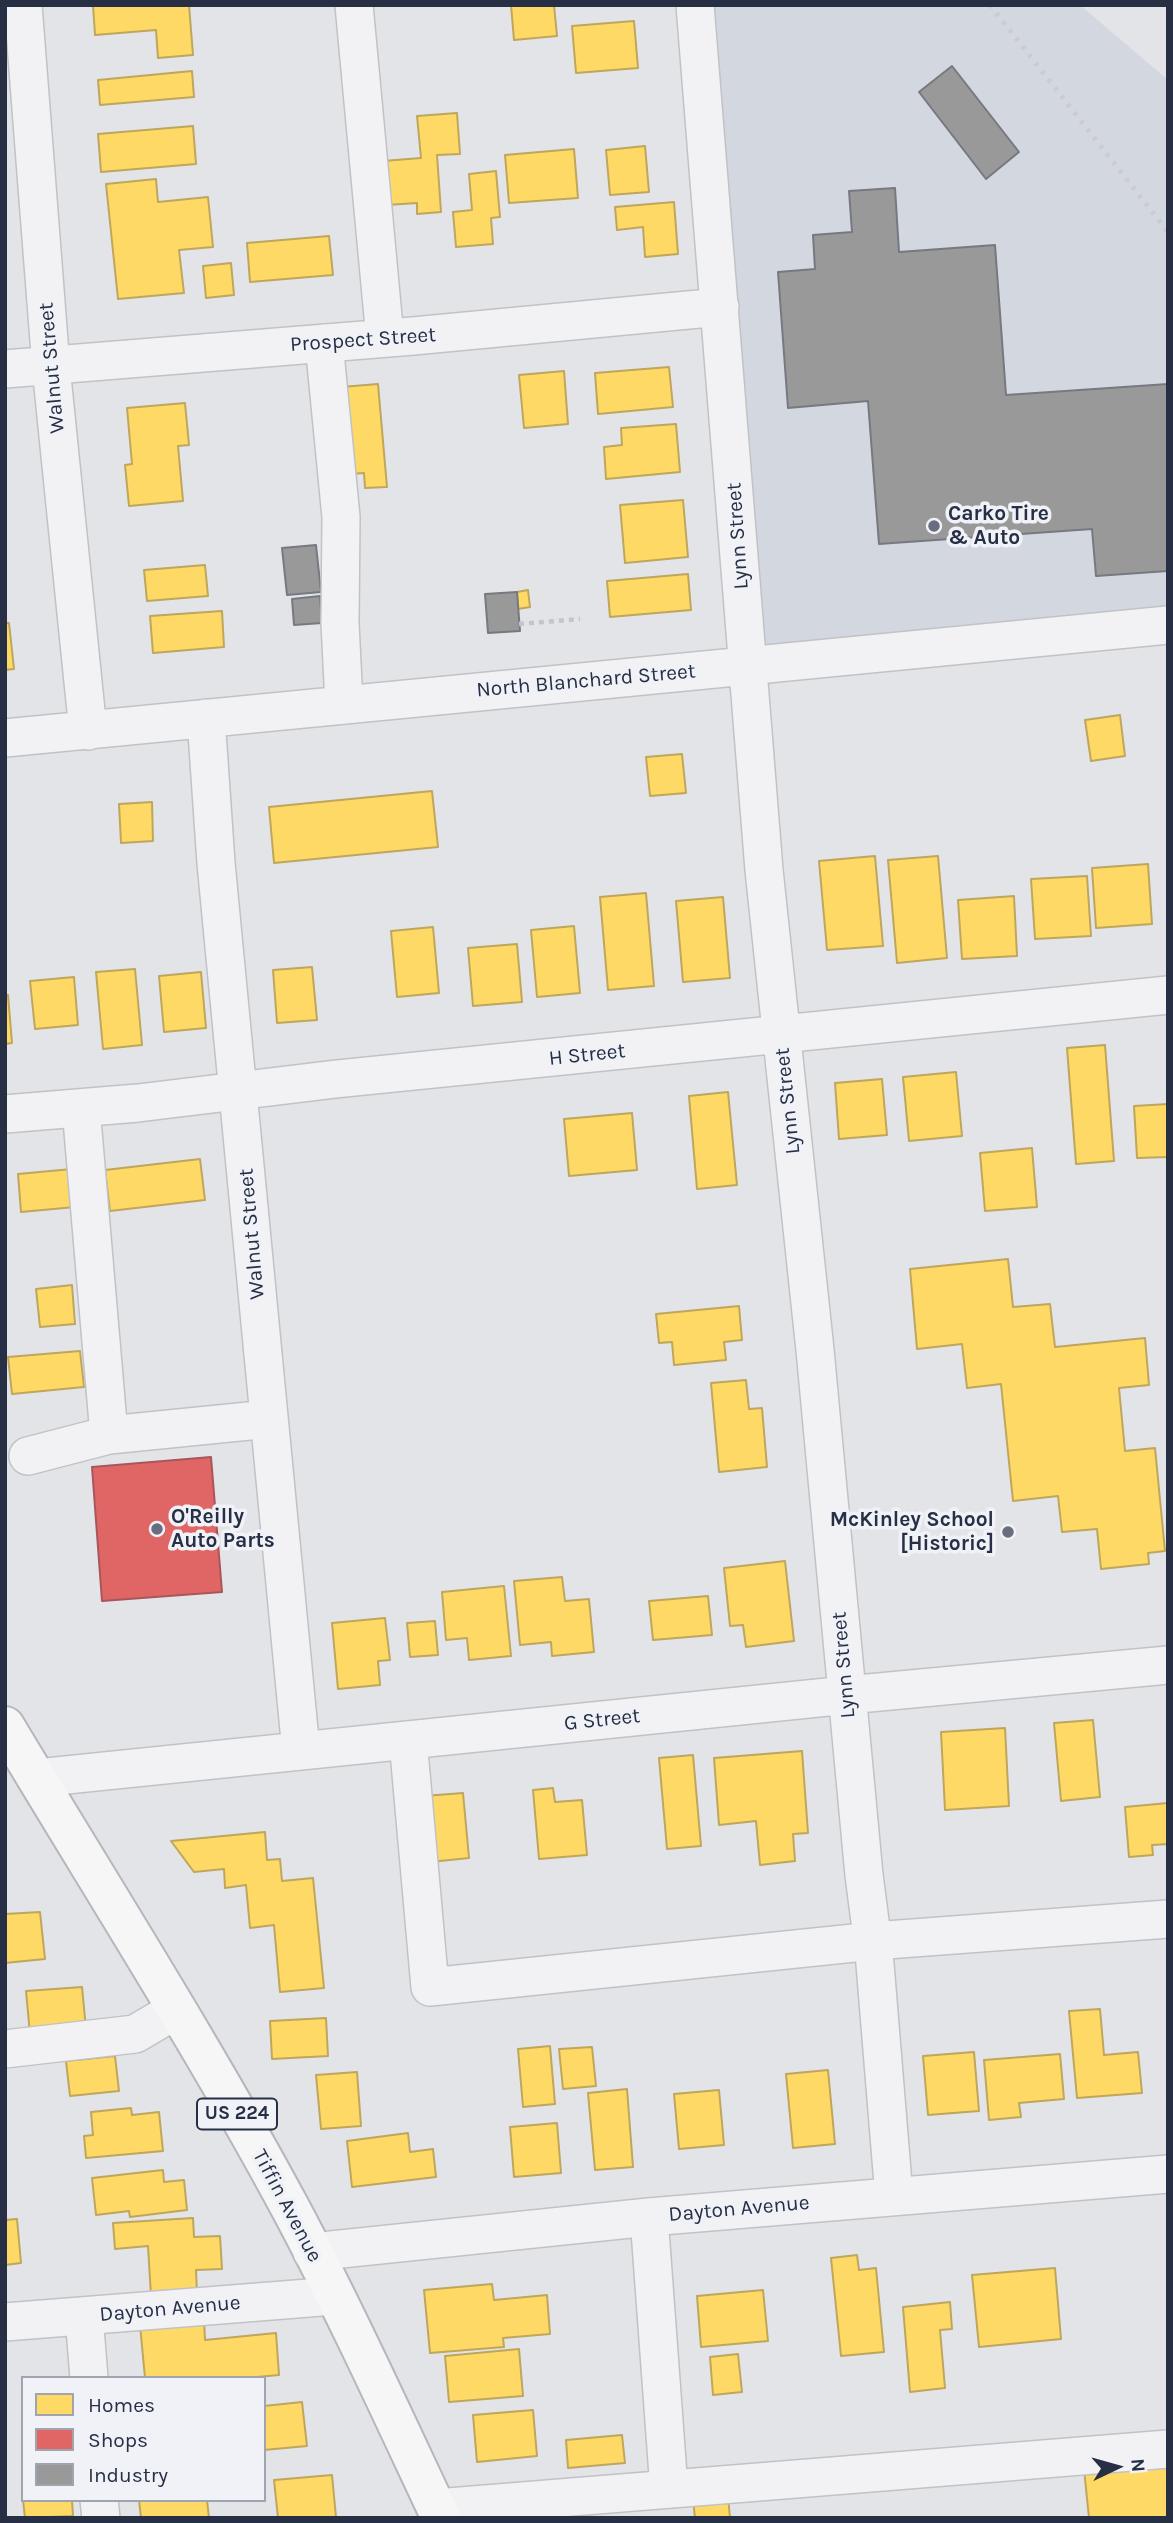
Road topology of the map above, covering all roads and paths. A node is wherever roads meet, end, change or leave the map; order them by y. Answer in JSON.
{"nodes":[{"id":1,"x":23,"y":5,"type":"edge"},
{"id":2,"x":354,"y":5,"type":"edge"},
{"id":3,"x":695,"y":5,"type":"edge"},
{"id":4,"x":720,"y":307,"type":"junction"},
{"id":5,"x":386,"y":338,"type":"junction"},
{"id":6,"x":324,"y":343,"type":"junction"},
{"id":7,"x":51,"y":366,"type":"junction"},
{"id":8,"x":5,"y":369,"type":"edge"},
{"id":9,"x":580,"y":619,"type":"dead end"},
{"id":10,"x":519,"y":624,"type":"dead end"},
{"id":11,"x":1168,"y":625,"type":"edge"},
{"id":12,"x":748,"y":666,"type":"junction"},
{"id":13,"x":344,"y":704,"type":"junction"},
{"id":14,"x":206,"y":718,"type":"junction"},
{"id":15,"x":88,"y":731,"type":"junction"},
{"id":16,"x":5,"y":738,"type":"edge"},
{"id":17,"x":1168,"y":995,"type":"edge"},
{"id":18,"x":781,"y":1036,"type":"junction"},
{"id":19,"x":238,"y":1092,"type":"junction"},
{"id":20,"x":81,"y":1108,"type":"junction"},
{"id":21,"x":5,"y":1114,"type":"edge"},
{"id":22,"x":269,"y":1419,"type":"junction"},
{"id":23,"x":109,"y":1435,"type":"junction"},
{"id":24,"x":28,"y":1456,"type":"dead end"},
{"id":25,"x":1168,"y":1665,"type":"edge"},
{"id":26,"x":847,"y":1695,"type":"junction"},
{"id":27,"x":5,"y":1726,"type":"edge"},
{"id":28,"x":408,"y":1740,"type":"junction"},
{"id":29,"x":301,"y":1751,"type":"junction"},
{"id":30,"x":37,"y":1778,"type":"junction"},
{"id":31,"x":1168,"y":1919,"type":"edge"},
{"id":32,"x":873,"y":1941,"type":"junction"},
{"id":33,"x":176,"y":2010,"type":"junction"},
{"id":34,"x":5,"y":2049,"type":"edge"},
{"id":35,"x":1168,"y":2174,"type":"edge"},
{"id":36,"x":894,"y":2196,"type":"junction"},
{"id":37,"x":649,"y":2217,"type":"junction"},
{"id":38,"x":312,"y":2252,"type":"junction"},
{"id":39,"x":334,"y":2296,"type":"junction"},
{"id":40,"x":84,"y":2316,"type":"junction"},
{"id":41,"x":5,"y":2322,"type":"edge"},
{"id":42,"x":89,"y":2376,"type":"edge"},
{"id":43,"x":1168,"y":2449,"type":"edge"},
{"id":44,"x":669,"y":2489,"type":"junction"},
{"id":45,"x":439,"y":2513,"type":"edge"}],
"edges":[{"from":1,"to":7,"type":"street","name":"Walnut Street"},
{"from":2,"to":5,"type":"street"},
{"from":3,"to":4,"type":"street","name":"Lynn Street"},
{"from":4,"to":5,"type":"street","name":"Prospect Street"},
{"from":4,"to":12,"type":"street","name":"Lynn Street"},
{"from":5,"to":6,"type":"street","name":"Prospect Street"},
{"from":6,"to":7,"type":"street","name":"Prospect Street"},
{"from":6,"to":13,"type":"street"},
{"from":7,"to":8,"type":"street","name":"Prospect Street"},
{"from":7,"to":15,"type":"street","name":"Walnut Street"},
{"from":9,"to":10,"type":"path"},
{"from":11,"to":12,"type":"street","name":"North Blanchard Street"},
{"from":12,"to":13,"type":"street","name":"North Blanchard Street"},
{"from":12,"to":18,"type":"street","name":"Lynn Street"},
{"from":13,"to":14,"type":"street","name":"North Blanchard Street"},
{"from":14,"to":15,"type":"street","name":"North Blanchard Street"},
{"from":14,"to":19,"type":"street","name":"Walnut Street"},
{"from":15,"to":16,"type":"street","name":"North Blanchard Street"},
{"from":17,"to":18,"type":"street","name":"H Street"},
{"from":18,"to":19,"type":"street","name":"H Street"},
{"from":18,"to":26,"type":"street","name":"Lynn Street"},
{"from":19,"to":20,"type":"street","name":"H Street"},
{"from":19,"to":22,"type":"street","name":"Walnut Street"},
{"from":20,"to":21,"type":"street","name":"H Street"},
{"from":20,"to":23,"type":"street"},
{"from":22,"to":23,"type":"street"},
{"from":22,"to":29,"type":"street","name":"Walnut Street"},
{"from":23,"to":24,"type":"street"},
{"from":25,"to":26,"type":"street","name":"G Street"},
{"from":26,"to":28,"type":"street","name":"G Street"},
{"from":26,"to":32,"type":"street","name":"Lynn Street"},
{"from":27,"to":30,"type":"highway","name":"Tiffin Avenue","number":"US 224"},
{"from":28,"to":29,"type":"street","name":"G Street"},
{"from":28,"to":32,"type":"street"},
{"from":29,"to":30,"type":"street","name":"G Street"},
{"from":30,"to":33,"type":"highway","name":"Tiffin Avenue","number":"US 224"},
{"from":31,"to":32,"type":"street"},
{"from":32,"to":36,"type":"street","name":"Lynn Street"},
{"from":33,"to":34,"type":"street"},
{"from":33,"to":38,"type":"highway","name":"Tiffin Avenue","number":"US 224"},
{"from":35,"to":36,"type":"street","name":"Dayton Avenue"},
{"from":36,"to":37,"type":"street","name":"Dayton Avenue"},
{"from":37,"to":38,"type":"street","name":"Dayton Avenue"},
{"from":37,"to":44,"type":"street"},
{"from":38,"to":39,"type":"highway","name":"Tiffin Avenue","number":"US 224"},
{"from":39,"to":40,"type":"street","name":"Dayton Avenue"},
{"from":39,"to":45,"type":"highway","name":"Tiffin Avenue","number":"US 224"},
{"from":40,"to":41,"type":"street","name":"Dayton Avenue"},
{"from":40,"to":42,"type":"street"},
{"from":43,"to":44,"type":"street"},
{"from":44,"to":45,"type":"street"}]}
